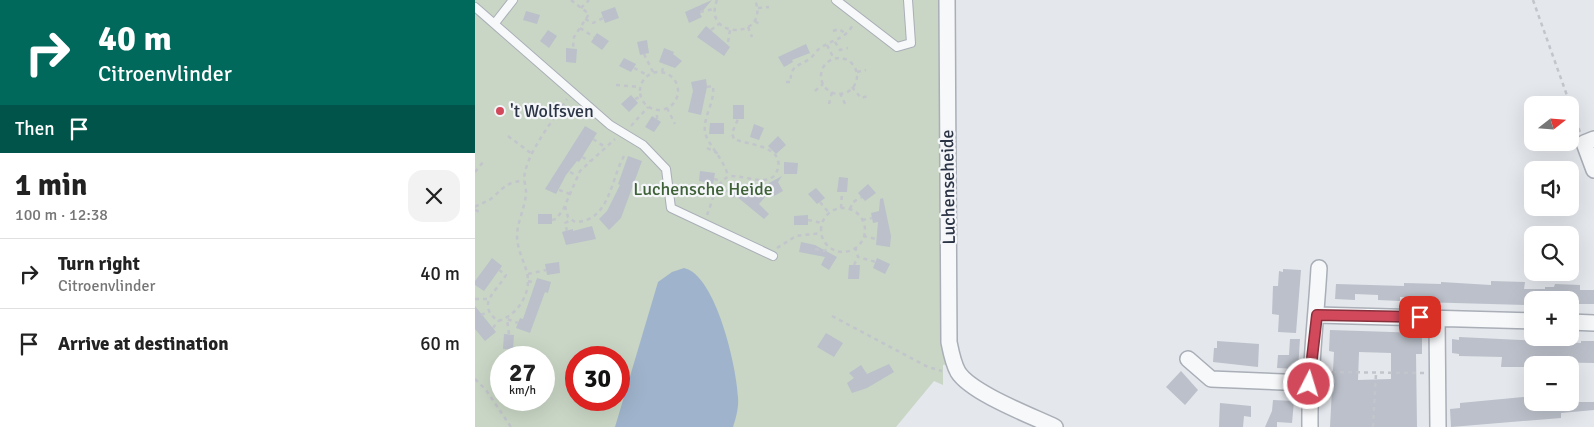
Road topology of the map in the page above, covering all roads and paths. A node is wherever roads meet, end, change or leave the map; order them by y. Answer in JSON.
{"nodes":[{"id":1,"x":513,"y":0,"type":"edge"},
{"id":2,"x":572,"y":0,"type":"edge"},
{"id":3,"x":589,"y":0,"type":"edge"},
{"id":4,"x":755,"y":0,"type":"edge"},
{"id":5,"x":836,"y":0,"type":"edge"},
{"id":6,"x":908,"y":0,"type":"edge"},
{"id":7,"x":947,"y":0,"type":"edge"},
{"id":8,"x":1533,"y":0,"type":"edge"},
{"id":9,"x":715,"y":1,"type":"edge"},
{"id":10,"x":475,"y":7,"type":"edge"},
{"id":11,"x":769,"y":7,"type":"dead end"},
{"id":12,"x":581,"y":8,"type":"junction"},
{"id":13,"x":758,"y":8,"type":"junction"},
{"id":14,"x":715,"y":9,"type":"junction"},
{"id":15,"x":699,"y":12,"type":"dead end"},
{"id":16,"x":858,"y":17,"type":"junction"},
{"id":17,"x":603,"y":18,"type":"dead end"},
{"id":18,"x":585,"y":19,"type":"junction"},
{"id":19,"x":755,"y":21,"type":"junction"},
{"id":20,"x":495,"y":23,"type":"junction"},
{"id":21,"x":720,"y":23,"type":"junction"},
{"id":22,"x":759,"y":24,"type":"dead end"},
{"id":23,"x":748,"y":27,"type":"junction"},
{"id":24,"x":580,"y":28,"type":"junction"},
{"id":25,"x":711,"y":30,"type":"dead end"},
{"id":26,"x":730,"y":30,"type":"junction"},
{"id":27,"x":833,"y":31,"type":"dead end"},
{"id":28,"x":846,"y":34,"type":"junction"},
{"id":29,"x":594,"y":37,"type":"dead end"},
{"id":30,"x":752,"y":37,"type":"dead end"},
{"id":31,"x":728,"y":42,"type":"dead end"},
{"id":32,"x":835,"y":42,"type":"junction"},
{"id":33,"x":827,"y":45,"type":"junction"},
{"id":34,"x":573,"y":48,"type":"dead end"},
{"id":35,"x":848,"y":48,"type":"dead end"},
{"id":36,"x":644,"y":54,"type":"dead end"},
{"id":37,"x":804,"y":55,"type":"dead end"},
{"id":38,"x":834,"y":59,"type":"junction"},
{"id":39,"x":807,"y":60,"type":"junction"},
{"id":40,"x":664,"y":64,"type":"dead end"},
{"id":41,"x":789,"y":64,"type":"dead end"},
{"id":42,"x":634,"y":68,"type":"dead end"},
{"id":43,"x":792,"y":70,"type":"junction"},
{"id":44,"x":866,"y":70,"type":"dead end"},
{"id":45,"x":653,"y":72,"type":"junction"},
{"id":46,"x":662,"y":72,"type":"junction"},
{"id":47,"x":857,"y":72,"type":"junction"},
{"id":48,"x":647,"y":75,"type":"junction"},
{"id":49,"x":679,"y":75,"type":"dead end"},
{"id":50,"x":675,"y":80,"type":"junction"},
{"id":51,"x":786,"y":82,"type":"dead end"},
{"id":52,"x":824,"y":84,"type":"junction"},
{"id":53,"x":616,"y":85,"type":"dead end"},
{"id":54,"x":640,"y":87,"type":"junction"},
{"id":55,"x":707,"y":87,"type":"dead end"},
{"id":56,"x":852,"y":87,"type":"junction"},
{"id":57,"x":815,"y":91,"type":"dead end"},
{"id":58,"x":573,"y":92,"type":"junction"},
{"id":59,"x":832,"y":92,"type":"junction"},
{"id":60,"x":840,"y":93,"type":"junction"},
{"id":61,"x":867,"y":96,"type":"dead end"},
{"id":62,"x":640,"y":97,"type":"junction"},
{"id":63,"x":635,"y":99,"type":"dead end"},
{"id":64,"x":829,"y":104,"type":"dead end"},
{"id":65,"x":846,"y":106,"type":"dead end"},
{"id":66,"x":648,"y":107,"type":"junction"},
{"id":67,"x":667,"y":108,"type":"junction"},
{"id":68,"x":657,"y":110,"type":"junction"},
{"id":69,"x":703,"y":110,"type":"dead end"},
{"id":70,"x":708,"y":113,"type":"junction"},
{"id":71,"x":657,"y":119,"type":"dead end"},
{"id":72,"x":738,"y":119,"type":"dead end"},
{"id":73,"x":675,"y":124,"type":"dead end"},
{"id":74,"x":705,"y":128,"type":"junction"},
{"id":75,"x":710,"y":128,"type":"dead end"},
{"id":76,"x":622,"y":133,"type":"junction"},
{"id":77,"x":508,"y":136,"type":"dead end"},
{"id":78,"x":593,"y":139,"type":"dead end"},
{"id":79,"x":754,"y":139,"type":"dead end"},
{"id":80,"x":1589,"y":141,"type":"edge"},
{"id":81,"x":753,"y":143,"type":"junction"},
{"id":82,"x":605,"y":147,"type":"junction"},
{"id":83,"x":707,"y":148,"type":"dead end"},
{"id":84,"x":532,"y":154,"type":"junction"},
{"id":85,"x":719,"y":154,"type":"junction"},
{"id":86,"x":582,"y":157,"type":"dead end"},
{"id":87,"x":624,"y":158,"type":"dead end"},
{"id":88,"x":590,"y":161,"type":"junction"},
{"id":89,"x":483,"y":162,"type":"dead end"},
{"id":90,"x":778,"y":167,"type":"junction"},
{"id":91,"x":784,"y":168,"type":"dead end"},
{"id":92,"x":1594,"y":170,"type":"edge"},
{"id":93,"x":475,"y":172,"type":"edge"},
{"id":94,"x":570,"y":172,"type":"dead end"},
{"id":95,"x":577,"y":176,"type":"junction"},
{"id":96,"x":728,"y":176,"type":"junction"},
{"id":97,"x":771,"y":177,"type":"junction"},
{"id":98,"x":614,"y":178,"type":"junction"},
{"id":99,"x":714,"y":179,"type":"dead end"},
{"id":100,"x":619,"y":180,"type":"dead end"},
{"id":101,"x":524,"y":181,"type":"junction"},
{"id":102,"x":721,"y":181,"type":"junction"},
{"id":103,"x":753,"y":181,"type":"junction"},
{"id":104,"x":773,"y":181,"type":"dead end"},
{"id":105,"x":559,"y":190,"type":"dead end"},
{"id":106,"x":740,"y":191,"type":"dead end"},
{"id":107,"x":842,"y":192,"type":"dead end"},
{"id":108,"x":570,"y":194,"type":"junction"},
{"id":109,"x":747,"y":195,"type":"junction"},
{"id":110,"x":608,"y":196,"type":"junction"},
{"id":111,"x":862,"y":197,"type":"dead end"},
{"id":112,"x":613,"y":198,"type":"dead end"},
{"id":113,"x":751,"y":198,"type":"dead end"},
{"id":114,"x":820,"y":202,"type":"dead end"},
{"id":115,"x":475,"y":206,"type":"edge"},
{"id":116,"x":565,"y":206,"type":"junction"},
{"id":117,"x":841,"y":208,"type":"junction"},
{"id":118,"x":850,"y":209,"type":"junction"},
{"id":119,"x":475,"y":210,"type":"edge"},
{"id":120,"x":480,"y":212,"type":"dead end"},
{"id":121,"x":600,"y":212,"type":"junction"},
{"id":122,"x":829,"y":213,"type":"junction"},
{"id":123,"x":603,"y":216,"type":"dead end"},
{"id":124,"x":872,"y":218,"type":"dead end"},
{"id":125,"x":552,"y":220,"type":"dead end"},
{"id":126,"x":571,"y":220,"type":"junction"},
{"id":127,"x":808,"y":220,"type":"dead end"},
{"id":128,"x":862,"y":220,"type":"junction"},
{"id":129,"x":584,"y":221,"type":"junction"},
{"id":130,"x":822,"y":223,"type":"junction"},
{"id":131,"x":704,"y":224,"type":"junction"},
{"id":132,"x":586,"y":227,"type":"dead end"},
{"id":133,"x":567,"y":230,"type":"dead end"},
{"id":134,"x":821,"y":233,"type":"junction"},
{"id":135,"x":863,"y":236,"type":"junction"},
{"id":136,"x":876,"y":240,"type":"dead end"},
{"id":137,"x":830,"y":247,"type":"junction"},
{"id":138,"x":855,"y":247,"type":"junction"},
{"id":139,"x":815,"y":249,"type":"dead end"},
{"id":140,"x":835,"y":250,"type":"junction"},
{"id":141,"x":833,"y":254,"type":"dead end"},
{"id":142,"x":773,"y":256,"type":"joint"},
{"id":143,"x":858,"y":257,"type":"junction"},
{"id":144,"x":875,"y":262,"type":"dead end"},
{"id":145,"x":854,"y":265,"type":"dead end"},
{"id":146,"x":1319,"y":268,"type":"dead end"},
{"id":147,"x":499,"y":270,"type":"dead end"},
{"id":148,"x":546,"y":270,"type":"dead end"},
{"id":149,"x":527,"y":274,"type":"junction"},
{"id":150,"x":527,"y":281,"type":"junction"},
{"id":151,"x":536,"y":283,"type":"dead end"},
{"id":152,"x":487,"y":287,"type":"dead end"},
{"id":153,"x":492,"y":291,"type":"junction"},
{"id":154,"x":475,"y":299,"type":"edge"},
{"id":155,"x":487,"y":299,"type":"junction"},
{"id":156,"x":522,"y":302,"type":"junction"},
{"id":157,"x":527,"y":303,"type":"dead end"},
{"id":158,"x":488,"y":312,"type":"junction"},
{"id":159,"x":481,"y":315,"type":"dead end"},
{"id":160,"x":1317,"y":315,"type":"junction"},
{"id":161,"x":832,"y":316,"type":"dead end"},
{"id":162,"x":1437,"y":318,"type":"junction"},
{"id":163,"x":507,"y":319,"type":"junction"},
{"id":164,"x":498,"y":321,"type":"junction"},
{"id":165,"x":1524,"y":321,"type":"edge"},
{"id":166,"x":1579,"y":322,"type":"edge"},
{"id":167,"x":518,"y":323,"type":"dead end"},
{"id":168,"x":1594,"y":323,"type":"edge"},
{"id":169,"x":493,"y":328,"type":"dead end"},
{"id":170,"x":509,"y":334,"type":"dead end"},
{"id":171,"x":1187,"y":359,"type":"dead end"},
{"id":172,"x":959,"y":372,"type":"junction"},
{"id":173,"x":1438,"y":372,"type":"junction"},
{"id":174,"x":1376,"y":374,"type":"junction"},
{"id":175,"x":1310,"y":377,"type":"junction"},
{"id":176,"x":475,"y":380,"type":"edge"},
{"id":177,"x":511,"y":427,"type":"edge"},
{"id":178,"x":1055,"y":427,"type":"edge"},
{"id":179,"x":1310,"y":427,"type":"edge"},
{"id":180,"x":1373,"y":427,"type":"edge"},
{"id":181,"x":1438,"y":427,"type":"edge"}],
"edges":[{"from":1,"to":20,"type":"lane"},
{"from":2,"to":12,"type":"path"},
{"from":3,"to":12,"type":"path"},
{"from":4,"to":13,"type":"path"},
{"from":5,"to":16,"type":"lane"},
{"from":6,"to":16,"type":"lane"},
{"from":7,"to":172,"type":"street","name":"Luchenseheide"},
{"from":8,"to":80,"type":"path"},
{"from":9,"to":14,"type":"path"},
{"from":10,"to":20,"type":"lane"},
{"from":11,"to":13,"type":"path"},
{"from":12,"to":18,"type":"path"},
{"from":13,"to":19,"type":"path"},
{"from":14,"to":15,"type":"path"},
{"from":14,"to":21,"type":"path"},
{"from":16,"to":28,"type":"path"},
{"from":17,"to":18,"type":"path"},
{"from":18,"to":24,"type":"path"},
{"from":19,"to":22,"type":"path"},
{"from":19,"to":23,"type":"path"},
{"from":20,"to":58,"type":"lane"},
{"from":21,"to":25,"type":"path"},
{"from":21,"to":26,"type":"path"},
{"from":23,"to":26,"type":"path"},
{"from":23,"to":30,"type":"path"},
{"from":24,"to":29,"type":"path"},
{"from":24,"to":34,"type":"path"},
{"from":26,"to":31,"type":"path"},
{"from":27,"to":28,"type":"path"},
{"from":28,"to":32,"type":"path"},
{"from":32,"to":33,"type":"path"},
{"from":32,"to":35,"type":"path"},
{"from":33,"to":38,"type":"path"},
{"from":33,"to":39,"type":"path"},
{"from":36,"to":45,"type":"path"},
{"from":37,"to":39,"type":"path"},
{"from":38,"to":47,"type":"path"},
{"from":38,"to":52,"type":"path"},
{"from":39,"to":43,"type":"path"},
{"from":40,"to":46,"type":"path"},
{"from":41,"to":43,"type":"path"},
{"from":42,"to":48,"type":"path"},
{"from":43,"to":51,"type":"path"},
{"from":44,"to":47,"type":"path"},
{"from":45,"to":46,"type":"path"},
{"from":45,"to":48,"type":"path"},
{"from":46,"to":50,"type":"path"},
{"from":47,"to":56,"type":"path"},
{"from":48,"to":54,"type":"path"},
{"from":49,"to":50,"type":"path"},
{"from":50,"to":67,"type":"path"},
{"from":52,"to":57,"type":"path"},
{"from":52,"to":59,"type":"path"},
{"from":53,"to":54,"type":"path"},
{"from":54,"to":62,"type":"path"},
{"from":55,"to":70,"type":"path"},
{"from":56,"to":60,"type":"path"},
{"from":56,"to":61,"type":"path"},
{"from":58,"to":76,"type":"lane"},
{"from":58,"to":84,"type":"path"},
{"from":59,"to":60,"type":"path"},
{"from":59,"to":64,"type":"path"},
{"from":60,"to":65,"type":"path"},
{"from":62,"to":63,"type":"path"},
{"from":62,"to":66,"type":"path"},
{"from":66,"to":68,"type":"path"},
{"from":66,"to":76,"type":"path"},
{"from":67,"to":68,"type":"path"},
{"from":67,"to":73,"type":"path"},
{"from":68,"to":71,"type":"path"},
{"from":69,"to":70,"type":"path"},
{"from":70,"to":74,"type":"path"},
{"from":72,"to":81,"type":"path"},
{"from":74,"to":75,"type":"path"},
{"from":74,"to":85,"type":"path"},
{"from":76,"to":82,"type":"path"},
{"from":76,"to":131,"type":"lane"},
{"from":77,"to":84,"type":"path"},
{"from":78,"to":82,"type":"path"},
{"from":79,"to":81,"type":"path"},
{"from":80,"to":92,"type":"street"},
{"from":81,"to":90,"type":"path"},
{"from":82,"to":88,"type":"path"},
{"from":83,"to":85,"type":"path"},
{"from":84,"to":101,"type":"path"},
{"from":85,"to":96,"type":"path"},
{"from":86,"to":88,"type":"path"},
{"from":87,"to":98,"type":"path"},
{"from":88,"to":95,"type":"path"},
{"from":89,"to":93,"type":"path"},
{"from":90,"to":91,"type":"path"},
{"from":90,"to":97,"type":"path"},
{"from":94,"to":95,"type":"path"},
{"from":95,"to":108,"type":"path"},
{"from":96,"to":102,"type":"path"},
{"from":96,"to":103,"type":"path"},
{"from":97,"to":103,"type":"path"},
{"from":97,"to":104,"type":"path"},
{"from":98,"to":100,"type":"path"},
{"from":98,"to":110,"type":"path"},
{"from":99,"to":102,"type":"path"},
{"from":101,"to":115,"type":"path"},
{"from":101,"to":149,"type":"path"},
{"from":102,"to":131,"type":"path"},
{"from":103,"to":109,"type":"path"},
{"from":105,"to":108,"type":"path"},
{"from":106,"to":109,"type":"path"},
{"from":107,"to":117,"type":"path"},
{"from":108,"to":116,"type":"path"},
{"from":109,"to":113,"type":"path"},
{"from":110,"to":112,"type":"path"},
{"from":110,"to":121,"type":"path"},
{"from":111,"to":118,"type":"path"},
{"from":114,"to":122,"type":"path"},
{"from":116,"to":125,"type":"path"},
{"from":116,"to":126,"type":"path"},
{"from":117,"to":118,"type":"path"},
{"from":117,"to":122,"type":"path"},
{"from":118,"to":128,"type":"path"},
{"from":119,"to":120,"type":"path"},
{"from":121,"to":123,"type":"path"},
{"from":121,"to":129,"type":"path"},
{"from":122,"to":130,"type":"path"},
{"from":124,"to":128,"type":"path"},
{"from":126,"to":129,"type":"path"},
{"from":126,"to":133,"type":"path"},
{"from":127,"to":130,"type":"path"},
{"from":128,"to":135,"type":"path"},
{"from":129,"to":132,"type":"path"},
{"from":130,"to":134,"type":"path"},
{"from":131,"to":142,"type":"lane"},
{"from":134,"to":137,"type":"path"},
{"from":134,"to":142,"type":"path"},
{"from":135,"to":136,"type":"path"},
{"from":135,"to":138,"type":"path"},
{"from":137,"to":139,"type":"path"},
{"from":137,"to":140,"type":"path"},
{"from":138,"to":140,"type":"path"},
{"from":138,"to":143,"type":"path"},
{"from":140,"to":141,"type":"path"},
{"from":143,"to":144,"type":"path"},
{"from":143,"to":145,"type":"path"},
{"from":146,"to":160,"type":"street"},
{"from":147,"to":153,"type":"path"},
{"from":148,"to":149,"type":"path"},
{"from":149,"to":150,"type":"path"},
{"from":150,"to":151,"type":"path"},
{"from":150,"to":156,"type":"path"},
{"from":152,"to":153,"type":"path"},
{"from":153,"to":155,"type":"path"},
{"from":154,"to":155,"type":"path"},
{"from":155,"to":158,"type":"path"},
{"from":156,"to":157,"type":"path"},
{"from":156,"to":163,"type":"path"},
{"from":158,"to":159,"type":"path"},
{"from":158,"to":164,"type":"path"},
{"from":160,"to":162,"type":"street"},
{"from":160,"to":175,"type":"street"},
{"from":161,"to":172,"type":"path"},
{"from":162,"to":165,"type":"street"},
{"from":162,"to":173,"type":"street"},
{"from":163,"to":164,"type":"path"},
{"from":163,"to":167,"type":"path"},
{"from":163,"to":170,"type":"path"},
{"from":164,"to":169,"type":"path"},
{"from":166,"to":168,"type":"street"},
{"from":171,"to":175,"type":"street"},
{"from":172,"to":178,"type":"street","name":"Luchenseheide"},
{"from":173,"to":174,"type":"path"},
{"from":173,"to":181,"type":"street"},
{"from":174,"to":175,"type":"path"},
{"from":174,"to":180,"type":"path"},
{"from":175,"to":179,"type":"street"},
{"from":176,"to":177,"type":"path"}]}
